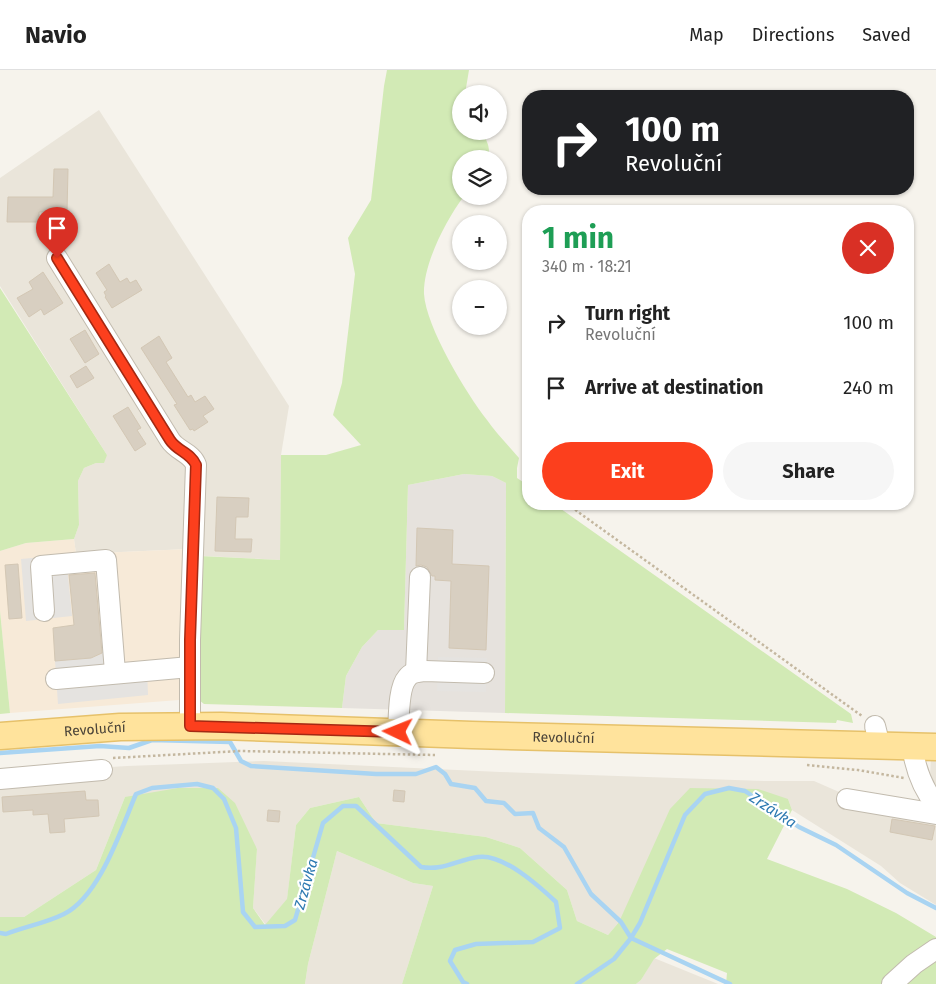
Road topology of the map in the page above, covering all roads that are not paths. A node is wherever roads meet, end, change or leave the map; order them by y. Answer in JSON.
{"nodes":[{"id":1,"x":57,"y":258,"type":"dead end"},
{"id":2,"x":420,"y":577,"type":"dead end"},
{"id":3,"x":44,"y":611,"type":"dead end"},
{"id":4,"x":190,"y":667,"type":"junction"},
{"id":5,"x":115,"y":672,"type":"junction"},
{"id":6,"x":416,"y":672,"type":"junction"},
{"id":7,"x":484,"y":673,"type":"dead end"},
{"id":8,"x":56,"y":678,"type":"dead end"},
{"id":9,"x":190,"y":726,"type":"junction"},
{"id":10,"x":398,"y":732,"type":"junction"},
{"id":11,"x":0,"y":736,"type":"edge"},
{"id":12,"x":924,"y":747,"type":"edge"},
{"id":13,"x":102,"y":770,"type":"dead end"},
{"id":14,"x":0,"y":779,"type":"edge"},
{"id":15,"x":847,"y":799,"type":"dead end"},
{"id":16,"x":936,"y":805,"type":"edge"},
{"id":17,"x":936,"y":814,"type":"edge"},
{"id":18,"x":936,"y":949,"type":"edge"},
{"id":19,"x":892,"y":984,"type":"edge"}],
"edges":[{"from":1,"to":4,"type":"street"},
{"from":2,"to":6,"type":"street"},
{"from":3,"to":5,"type":"street"},
{"from":4,"to":5,"type":"street"},
{"from":4,"to":9,"type":"street"},
{"from":5,"to":8,"type":"street"},
{"from":6,"to":7,"type":"street"},
{"from":6,"to":10,"type":"street"},
{"from":9,"to":10,"type":"main road","name":"Revoluční"},
{"from":9,"to":11,"type":"main road","name":"Revoluční"},
{"from":10,"to":12,"type":"main road","name":"Revoluční"},
{"from":12,"to":16,"type":"street"},
{"from":13,"to":14,"type":"street"},
{"from":15,"to":17,"type":"street"},
{"from":18,"to":19,"type":"street"}]}
